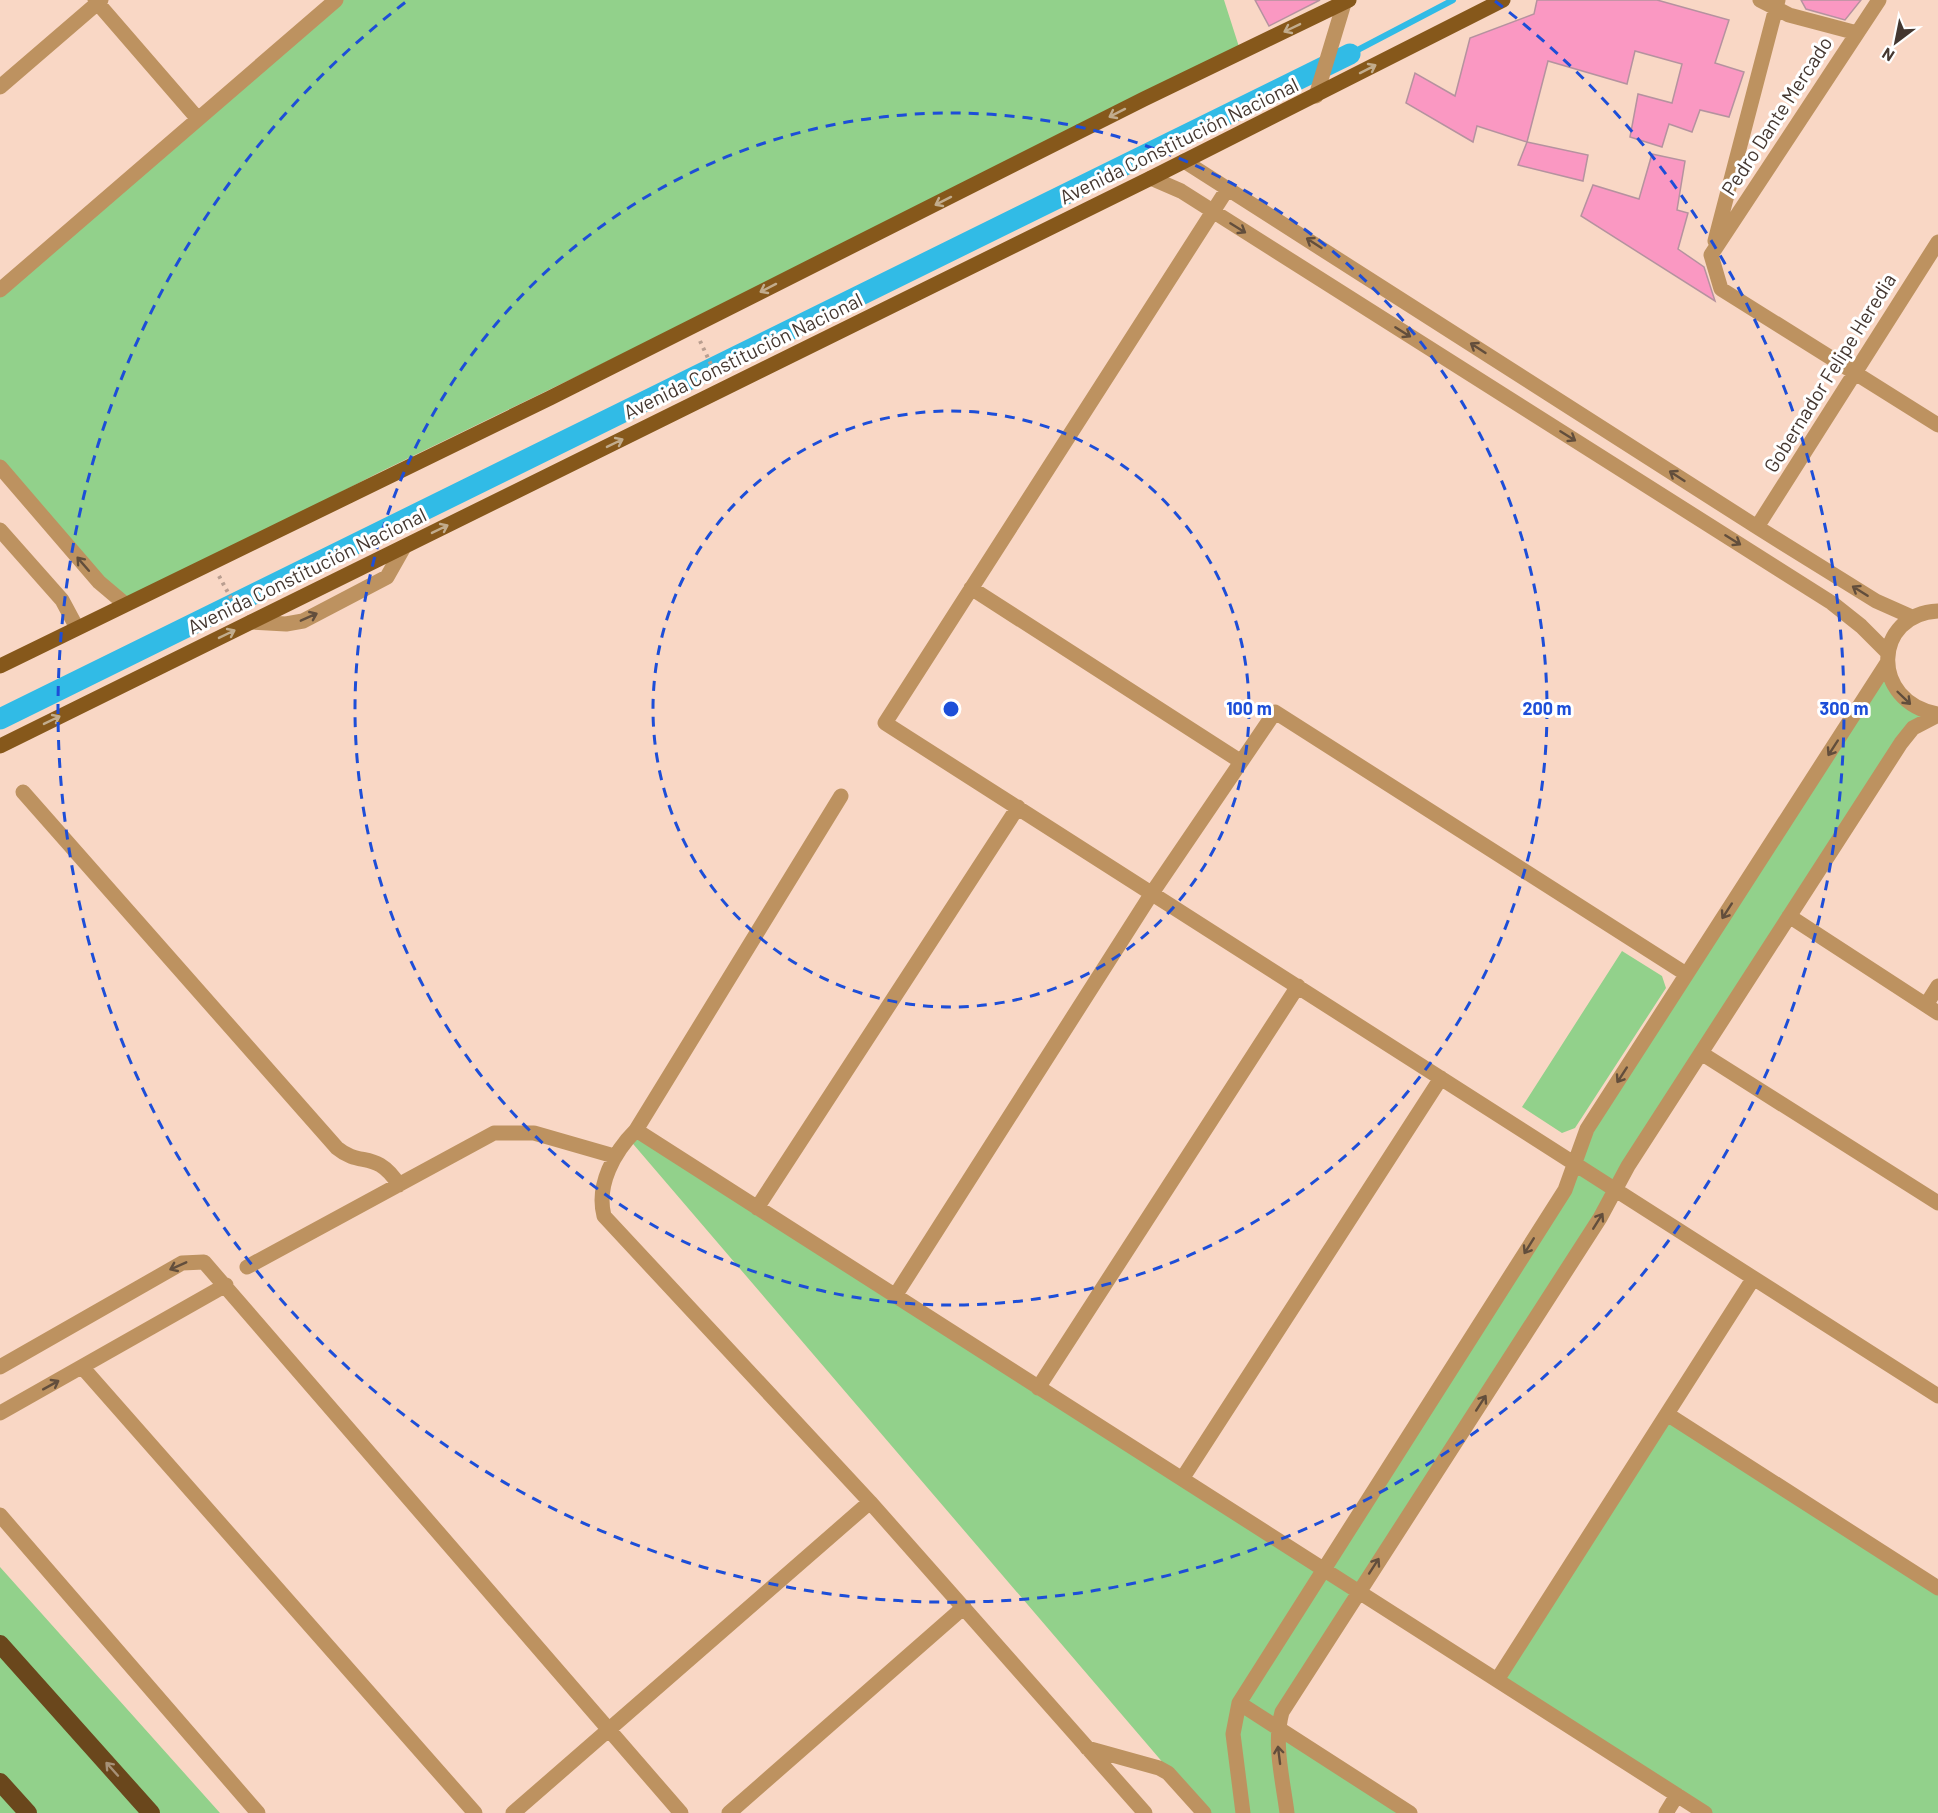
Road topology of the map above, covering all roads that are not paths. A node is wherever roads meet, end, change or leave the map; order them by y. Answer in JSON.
{"nodes":[{"id":1,"x":336,"y":0,"type":"edge"},
{"id":2,"x":1503,"y":0,"type":"edge"},
{"id":3,"x":1760,"y":0,"type":"edge"},
{"id":4,"x":1879,"y":0,"type":"edge"},
{"id":5,"x":98,"y":1,"type":"edge"},
{"id":6,"x":1346,"y":1,"type":"edge"},
{"id":7,"x":1777,"y":3,"type":"edge"},
{"id":8,"x":1857,"y":33,"type":"junction"},
{"id":9,"x":0,"y":87,"type":"edge"},
{"id":10,"x":1316,"y":96,"type":"junction"},
{"id":11,"x":198,"y":119,"type":"junction"},
{"id":12,"x":1185,"y":161,"type":"junction"},
{"id":13,"x":1151,"y":178,"type":"junction"},
{"id":14,"x":1228,"y":188,"type":"junction"},
{"id":15,"x":1212,"y":212,"type":"junction"},
{"id":16,"x":1938,"y":242,"type":"edge"},
{"id":17,"x":1711,"y":255,"type":"junction"},
{"id":18,"x":0,"y":290,"type":"edge"},
{"id":19,"x":1506,"y":365,"type":"junction"},
{"id":20,"x":1856,"y":373,"type":"junction"},
{"id":21,"x":1490,"y":387,"type":"junction"},
{"id":22,"x":1938,"y":425,"type":"edge"},
{"id":23,"x":0,"y":467,"type":"edge"},
{"id":24,"x":1757,"y":527,"type":"junction"},
{"id":25,"x":0,"y":530,"type":"edge"},
{"id":26,"x":404,"y":547,"type":"junction"},
{"id":27,"x":971,"y":588,"type":"junction"},
{"id":28,"x":126,"y":604,"type":"junction"},
{"id":29,"x":1938,"y":611,"type":"edge"},
{"id":30,"x":1912,"y":617,"type":"junction"},
{"id":31,"x":248,"y":624,"type":"junction"},
{"id":32,"x":77,"y":628,"type":"junction"},
{"id":33,"x":1888,"y":658,"type":"junction"},
{"id":34,"x":0,"y":666,"type":"edge"},
{"id":35,"x":1938,"y":714,"type":"edge"},
{"id":36,"x":0,"y":746,"type":"edge"},
{"id":37,"x":1240,"y":761,"type":"junction"},
{"id":38,"x":23,"y":792,"type":"dead end"},
{"id":39,"x":841,"y":796,"type":"dead end"},
{"id":40,"x":1018,"y":807,"type":"junction"},
{"id":41,"x":1152,"y":893,"type":"junction"},
{"id":42,"x":1789,"y":916,"type":"junction"},
{"id":43,"x":1686,"y":974,"type":"junction"},
{"id":44,"x":1298,"y":986,"type":"junction"},
{"id":45,"x":1938,"y":986,"type":"edge"},
{"id":46,"x":1932,"y":1009,"type":"edge"},
{"id":47,"x":1701,"y":1053,"type":"junction"},
{"id":48,"x":1441,"y":1078,"type":"junction"},
{"id":49,"x":636,"y":1130,"type":"junction"},
{"id":50,"x":614,"y":1156,"type":"junction"},
{"id":51,"x":1575,"y":1164,"type":"junction"},
{"id":52,"x":399,"y":1185,"type":"junction"},
{"id":53,"x":1615,"y":1191,"type":"junction"},
{"id":54,"x":1938,"y":1203,"type":"edge"},
{"id":55,"x":758,"y":1208,"type":"junction"},
{"id":56,"x":247,"y":1267,"type":"dead end"},
{"id":57,"x":1752,"y":1279,"type":"junction"},
{"id":58,"x":226,"y":1285,"type":"junction"},
{"id":59,"x":895,"y":1296,"type":"junction"},
{"id":60,"x":0,"y":1366,"type":"edge"},
{"id":61,"x":83,"y":1368,"type":"junction"},
{"id":62,"x":1038,"y":1389,"type":"junction"},
{"id":63,"x":1938,"y":1396,"type":"edge"},
{"id":64,"x":0,"y":1413,"type":"edge"},
{"id":65,"x":1667,"y":1414,"type":"junction"},
{"id":66,"x":1182,"y":1479,"type":"junction"},
{"id":67,"x":870,"y":1502,"type":"junction"},
{"id":68,"x":0,"y":1515,"type":"edge"},
{"id":69,"x":1324,"y":1570,"type":"junction"},
{"id":70,"x":1938,"y":1588,"type":"edge"},
{"id":71,"x":1358,"y":1591,"type":"junction"},
{"id":72,"x":964,"y":1607,"type":"junction"},
{"id":73,"x":0,"y":1644,"type":"edge"},
{"id":74,"x":1497,"y":1680,"type":"junction"},
{"id":75,"x":1239,"y":1703,"type":"junction"},
{"id":76,"x":1278,"y":1727,"type":"junction"},
{"id":77,"x":610,"y":1731,"type":"junction"},
{"id":78,"x":1088,"y":1748,"type":"junction"},
{"id":79,"x":0,"y":1782,"type":"edge"},
{"id":80,"x":1677,"y":1795,"type":"junction"},
{"id":81,"x":28,"y":1813,"type":"edge"},
{"id":82,"x":151,"y":1813,"type":"edge"},
{"id":83,"x":258,"y":1813,"type":"edge"},
{"id":84,"x":475,"y":1813,"type":"edge"},
{"id":85,"x":513,"y":1813,"type":"edge"},
{"id":86,"x":681,"y":1813,"type":"edge"},
{"id":87,"x":729,"y":1813,"type":"edge"},
{"id":88,"x":1145,"y":1813,"type":"edge"},
{"id":89,"x":1204,"y":1813,"type":"edge"},
{"id":90,"x":1243,"y":1813,"type":"edge"},
{"id":91,"x":1287,"y":1813,"type":"edge"},
{"id":92,"x":1410,"y":1813,"type":"edge"},
{"id":93,"x":1666,"y":1813,"type":"edge"},
{"id":94,"x":1705,"y":1813,"type":"edge"}],
"edges":[{"from":1,"to":11,"type":"street"},
{"from":10,"to":2,"type":"main road","name":"Avenida Constitución Nacional","one_way":true},
{"from":3,"to":7,"type":"street"},
{"from":4,"to":8,"type":"street","name":"Pedro Dante Mercado"},
{"from":5,"to":9,"type":"street"},
{"from":5,"to":11,"type":"street"},
{"from":6,"to":10,"type":"street"},
{"from":6,"to":28,"type":"main road","one_way":true},
{"from":7,"to":8,"type":"street"},
{"from":7,"to":17,"type":"street"},
{"from":8,"to":17,"type":"street","name":"Pedro Dante Mercado"},
{"from":10,"to":12,"type":"main road","name":"Avenida Constitución Nacional"},
{"from":11,"to":18,"type":"street"},
{"from":12,"to":13,"type":"main road","name":"Avenida Constitución Nacional"},
{"from":12,"to":14,"type":"street"},
{"from":13,"to":15,"type":"street"},
{"from":26,"to":13,"type":"main road","name":"Avenida Constitución Nacional","one_way":true},
{"from":14,"to":15,"type":"street"},
{"from":19,"to":14,"type":"street","one_way":true},
{"from":15,"to":21,"type":"street","one_way":true},
{"from":15,"to":27,"type":"street"},
{"from":16,"to":20,"type":"street","name":"Gobernador Felipe Heredia"},
{"from":17,"to":20,"type":"street"},
{"from":19,"to":21,"type":"street"},
{"from":24,"to":19,"type":"street","one_way":true},
{"from":20,"to":22,"type":"street"},
{"from":20,"to":24,"type":"street","name":"Gobernador Felipe Heredia"},
{"from":21,"to":33,"type":"street","one_way":true},
{"from":28,"to":23,"type":"street","one_way":true},
{"from":30,"to":24,"type":"street","one_way":true},
{"from":25,"to":32,"type":"street"},
{"from":26,"to":31,"type":"main road","name":"Avenida Constitución Nacional"},
{"from":31,"to":26,"type":"street","one_way":true},
{"from":27,"to":37,"type":"street"},
{"from":27,"to":40,"type":"street"},
{"from":28,"to":32,"type":"main road"},
{"from":29,"to":30,"type":"street"},
{"from":30,"to":33,"type":"street"},
{"from":36,"to":31,"type":"main road","name":"Avenida Constitución Nacional","one_way":true},
{"from":32,"to":34,"type":"main road"},
{"from":33,"to":35,"type":"street","one_way":true},
{"from":33,"to":43,"type":"street","one_way":true},
{"from":35,"to":42,"type":"street"},
{"from":37,"to":41,"type":"street"},
{"from":37,"to":43,"type":"street"},
{"from":38,"to":52,"type":"street"},
{"from":39,"to":49,"type":"street"},
{"from":40,"to":41,"type":"street"},
{"from":40,"to":55,"type":"street"},
{"from":41,"to":44,"type":"street"},
{"from":41,"to":59,"type":"street"},
{"from":42,"to":46,"type":"street"},
{"from":42,"to":47,"type":"street"},
{"from":43,"to":51,"type":"street","one_way":true},
{"from":44,"to":48,"type":"street"},
{"from":44,"to":62,"type":"street"},
{"from":45,"to":46,"type":"street"},
{"from":47,"to":53,"type":"street"},
{"from":47,"to":54,"type":"street"},
{"from":48,"to":51,"type":"street"},
{"from":48,"to":66,"type":"street"},
{"from":49,"to":50,"type":"street"},
{"from":49,"to":55,"type":"street"},
{"from":50,"to":52,"type":"street"},
{"from":50,"to":67,"type":"street"},
{"from":51,"to":53,"type":"street"},
{"from":51,"to":69,"type":"street","one_way":true},
{"from":52,"to":56,"type":"street"},
{"from":53,"to":57,"type":"street"},
{"from":71,"to":53,"type":"street","one_way":true},
{"from":55,"to":59,"type":"street"},
{"from":57,"to":63,"type":"street"},
{"from":57,"to":65,"type":"street"},
{"from":58,"to":60,"type":"street","one_way":true},
{"from":58,"to":61,"type":"street"},
{"from":58,"to":77,"type":"street"},
{"from":59,"to":62,"type":"street"},
{"from":64,"to":61,"type":"street","one_way":true},
{"from":61,"to":84,"type":"street"},
{"from":62,"to":66,"type":"street"},
{"from":65,"to":70,"type":"street"},
{"from":65,"to":74,"type":"street"},
{"from":66,"to":69,"type":"street"},
{"from":67,"to":72,"type":"street"},
{"from":67,"to":77,"type":"street"},
{"from":68,"to":83,"type":"street"},
{"from":69,"to":71,"type":"street"},
{"from":69,"to":75,"type":"street"},
{"from":71,"to":74,"type":"street"},
{"from":71,"to":76,"type":"street"},
{"from":72,"to":78,"type":"street"},
{"from":72,"to":87,"type":"street"},
{"from":82,"to":73,"type":"highway","one_way":true},
{"from":74,"to":80,"type":"street"},
{"from":75,"to":76,"type":"street"},
{"from":75,"to":90,"type":"street"},
{"from":91,"to":76,"type":"street","one_way":true},
{"from":76,"to":92,"type":"street"},
{"from":77,"to":85,"type":"street"},
{"from":77,"to":86,"type":"street"},
{"from":78,"to":88,"type":"street"},
{"from":78,"to":89,"type":"street"},
{"from":79,"to":81,"type":"highway"},
{"from":80,"to":93,"type":"street"},
{"from":80,"to":94,"type":"street"}]}
